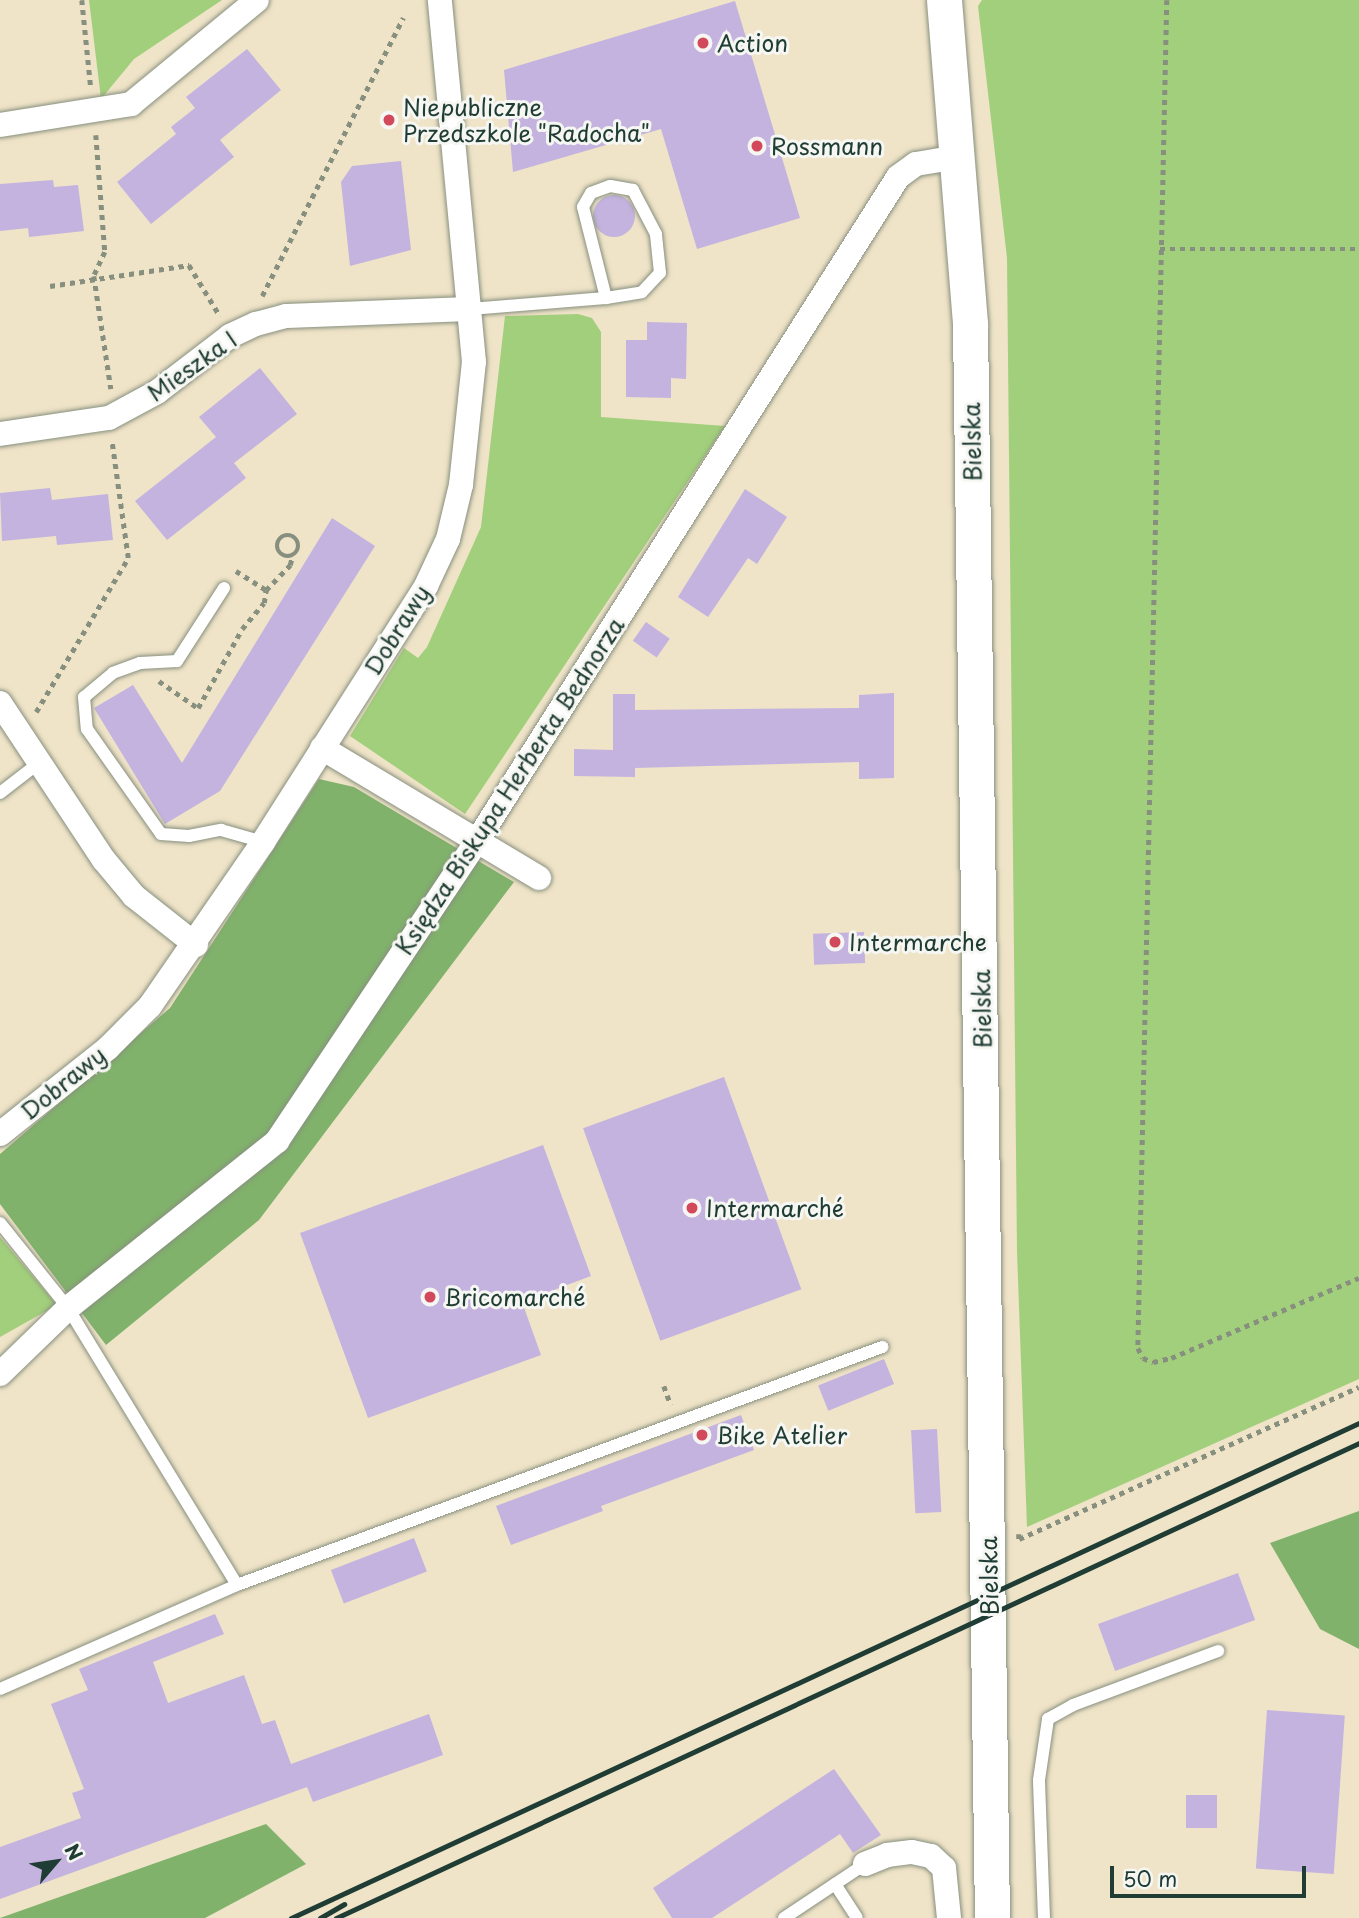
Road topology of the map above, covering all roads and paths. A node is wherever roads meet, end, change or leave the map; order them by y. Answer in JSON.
{"nodes":[{"id":1,"x":82,"y":0,"type":"edge"},
{"id":2,"x":257,"y":0,"type":"edge"},
{"id":3,"x":440,"y":0,"type":"edge"},
{"id":4,"x":1167,"y":0,"type":"edge"},
{"id":5,"x":940,"y":6,"type":"edge"},
{"id":6,"x":404,"y":18,"type":"dead end"},
{"id":7,"x":94,"y":110,"type":"junction"},
{"id":8,"x":0,"y":125,"type":"edge"},
{"id":9,"x":958,"y":157,"type":"junction"},
{"id":10,"x":1160,"y":249,"type":"junction"},
{"id":11,"x":1359,"y":250,"type":"edge"},
{"id":12,"x":94,"y":276,"type":"junction"},
{"id":13,"x":50,"y":286,"type":"dead end"},
{"id":14,"x":606,"y":298,"type":"junction"},
{"id":15,"x":258,"y":303,"type":"dead end"},
{"id":16,"x":470,"y":309,"type":"junction"},
{"id":17,"x":227,"y":329,"type":"dead end"},
{"id":18,"x":109,"y":418,"type":"junction"},
{"id":19,"x":0,"y":435,"type":"edge"},
{"id":20,"x":292,"y":557,"type":"junction"},
{"id":21,"x":224,"y":588,"type":"joint"},
{"id":22,"x":266,"y":590,"type":"junction"},
{"id":23,"x":140,"y":663,"type":"junction"},
{"id":24,"x":0,"y":703,"type":"edge"},
{"id":25,"x":22,"y":737,"type":"junction"},
{"id":26,"x":322,"y":748,"type":"junction"},
{"id":27,"x":39,"y":763,"type":"junction"},
{"id":28,"x":0,"y":793,"type":"edge"},
{"id":29,"x":477,"y":841,"type":"junction"},
{"id":30,"x":263,"y":842,"type":"junction"},
{"id":31,"x":539,"y":878,"type":"dead end"},
{"id":32,"x":196,"y":945,"type":"junction"},
{"id":33,"x":0,"y":1134,"type":"edge"},
{"id":34,"x":0,"y":1223,"type":"edge"},
{"id":35,"x":1359,"y":1278,"type":"edge"},
{"id":36,"x":68,"y":1308,"type":"junction"},
{"id":37,"x":882,"y":1347,"type":"dead end"},
{"id":38,"x":0,"y":1374,"type":"edge"},
{"id":39,"x":1359,"y":1387,"type":"edge"},
{"id":40,"x":1019,"y":1539,"type":"dead end"},
{"id":41,"x":237,"y":1585,"type":"junction"},
{"id":42,"x":1218,"y":1651,"type":"dead end"},
{"id":43,"x":0,"y":1689,"type":"edge"},
{"id":44,"x":865,"y":1864,"type":"joint"},
{"id":45,"x":835,"y":1884,"type":"junction"},
{"id":46,"x":784,"y":1918,"type":"edge"},
{"id":47,"x":857,"y":1918,"type":"edge"},
{"id":48,"x":949,"y":1918,"type":"edge"},
{"id":49,"x":992,"y":1918,"type":"edge"},
{"id":50,"x":1044,"y":1918,"type":"edge"}],
"edges":[{"from":1,"to":7,"type":"path"},
{"from":2,"to":7,"type":"street"},
{"from":3,"to":16,"type":"street","name":"Dobrawy"},
{"from":4,"to":10,"type":"path"},
{"from":5,"to":9,"type":"main road","name":"Bielska"},
{"from":6,"to":15,"type":"path"},
{"from":7,"to":8,"type":"street"},
{"from":7,"to":12,"type":"path"},
{"from":9,"to":29,"type":"street","name":"Księdza Biskupa Herberta Bednorza"},
{"from":9,"to":49,"type":"main road","name":"Bielska"},
{"from":10,"to":11,"type":"path"},
{"from":10,"to":35,"type":"path"},
{"from":12,"to":13,"type":"path"},
{"from":12,"to":17,"type":"path"},
{"from":12,"to":18,"type":"path"},
{"from":14,"to":14,"type":"lane"},
{"from":14,"to":16,"type":"lane"},
{"from":16,"to":18,"type":"street","name":"Mieszka I"},
{"from":16,"to":26,"type":"street","name":"Dobrawy"},
{"from":18,"to":19,"type":"street","name":"Mieszka I"},
{"from":18,"to":25,"type":"path"},
{"from":20,"to":20,"type":"path"},
{"from":20,"to":22,"type":"path"},
{"from":21,"to":22,"type":"path"},
{"from":21,"to":23,"type":"lane"},
{"from":22,"to":23,"type":"path"},
{"from":23,"to":30,"type":"lane"},
{"from":24,"to":25,"type":"street"},
{"from":25,"to":27,"type":"street"},
{"from":26,"to":29,"type":"street"},
{"from":26,"to":30,"type":"street","name":"Dobrawy"},
{"from":27,"to":28,"type":"lane"},
{"from":27,"to":32,"type":"street"},
{"from":29,"to":31,"type":"street"},
{"from":29,"to":36,"type":"street","name":"Księdza Biskupa Herberta Bednorza"},
{"from":30,"to":32,"type":"street","name":"Dobrawy"},
{"from":32,"to":33,"type":"street","name":"Dobrawy"},
{"from":34,"to":36,"type":"lane"},
{"from":36,"to":38,"type":"street","name":"Księdza Biskupa Herberta Bednorza"},
{"from":36,"to":41,"type":"lane"},
{"from":37,"to":41,"type":"lane"},
{"from":39,"to":40,"type":"path"},
{"from":41,"to":43,"type":"lane"},
{"from":42,"to":50,"type":"lane"},
{"from":44,"to":45,"type":"lane"},
{"from":44,"to":48,"type":"street"},
{"from":45,"to":46,"type":"lane"},
{"from":45,"to":47,"type":"lane"}]}
